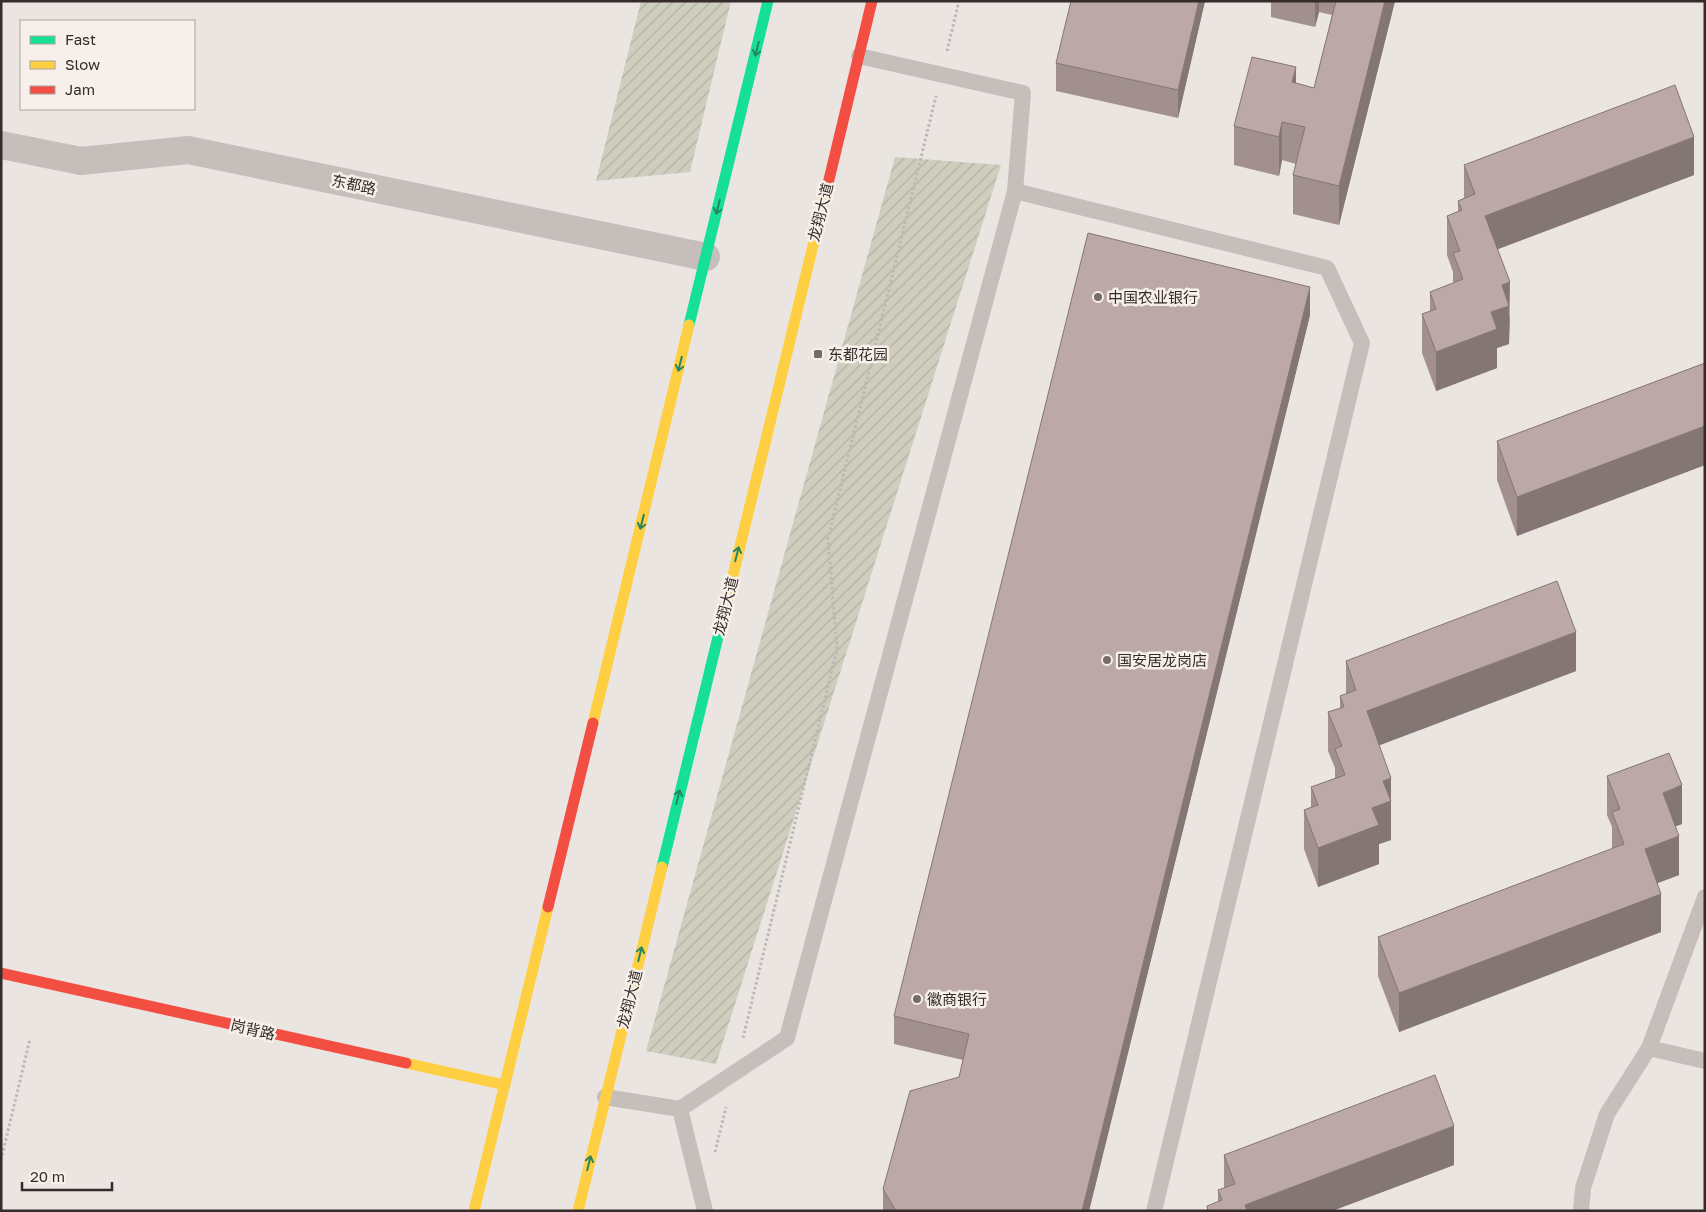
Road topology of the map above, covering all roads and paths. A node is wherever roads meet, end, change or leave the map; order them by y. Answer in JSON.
{"nodes":[{"id":1,"x":768,"y":1,"type":"edge"},
{"id":2,"x":872,"y":1,"type":"edge"},
{"id":3,"x":959,"y":1,"type":"edge"},
{"id":4,"x":859,"y":56,"type":"junction"},
{"id":5,"x":941,"y":75,"type":"junction"},
{"id":6,"x":1,"y":145,"type":"edge"},
{"id":7,"x":1015,"y":191,"type":"junction"},
{"id":8,"x":706,"y":257,"type":"junction"},
{"id":9,"x":1705,"y":897,"type":"edge"},
{"id":10,"x":1,"y":974,"type":"edge"},
{"id":11,"x":30,"y":1039,"type":"dead end"},
{"id":12,"x":1649,"y":1048,"type":"junction"},
{"id":13,"x":1705,"y":1061,"type":"edge"},
{"id":14,"x":735,"y":1073,"type":"junction"},
{"id":15,"x":505,"y":1086,"type":"junction"},
{"id":16,"x":605,"y":1097,"type":"junction"},
{"id":17,"x":680,"y":1109,"type":"junction"},
{"id":18,"x":714,"y":1157,"type":"dead end"},
{"id":19,"x":1,"y":1160,"type":"edge"},
{"id":20,"x":474,"y":1211,"type":"edge"},
{"id":21,"x":578,"y":1211,"type":"edge"},
{"id":22,"x":705,"y":1211,"type":"edge"},
{"id":23,"x":1154,"y":1211,"type":"edge"},
{"id":24,"x":1581,"y":1211,"type":"edge"}],
"edges":[{"from":1,"to":8,"type":"main road","one_way":true},
{"from":2,"to":4,"type":"main road","name":"龙翔大道"},
{"from":3,"to":5,"type":"path"},
{"from":4,"to":5,"type":"lane"},
{"from":16,"to":4,"type":"main road","name":"龙翔大道","one_way":true},
{"from":5,"to":7,"type":"lane"},
{"from":5,"to":14,"type":"path"},
{"from":6,"to":8,"type":"street","name":"东都路"},
{"from":7,"to":14,"type":"lane"},
{"from":7,"to":23,"type":"lane"},
{"from":8,"to":15,"type":"main road","one_way":true},
{"from":9,"to":12,"type":"lane"},
{"from":10,"to":15,"type":"main road","name":"岗背路"},
{"from":11,"to":19,"type":"path"},
{"from":12,"to":13,"type":"lane"},
{"from":12,"to":24,"type":"lane"},
{"from":14,"to":17,"type":"lane"},
{"from":14,"to":18,"type":"path"},
{"from":15,"to":20,"type":"main road"},
{"from":16,"to":17,"type":"lane"},
{"from":21,"to":16,"type":"main road","name":"龙翔大道","one_way":true},
{"from":17,"to":22,"type":"lane"}]}
